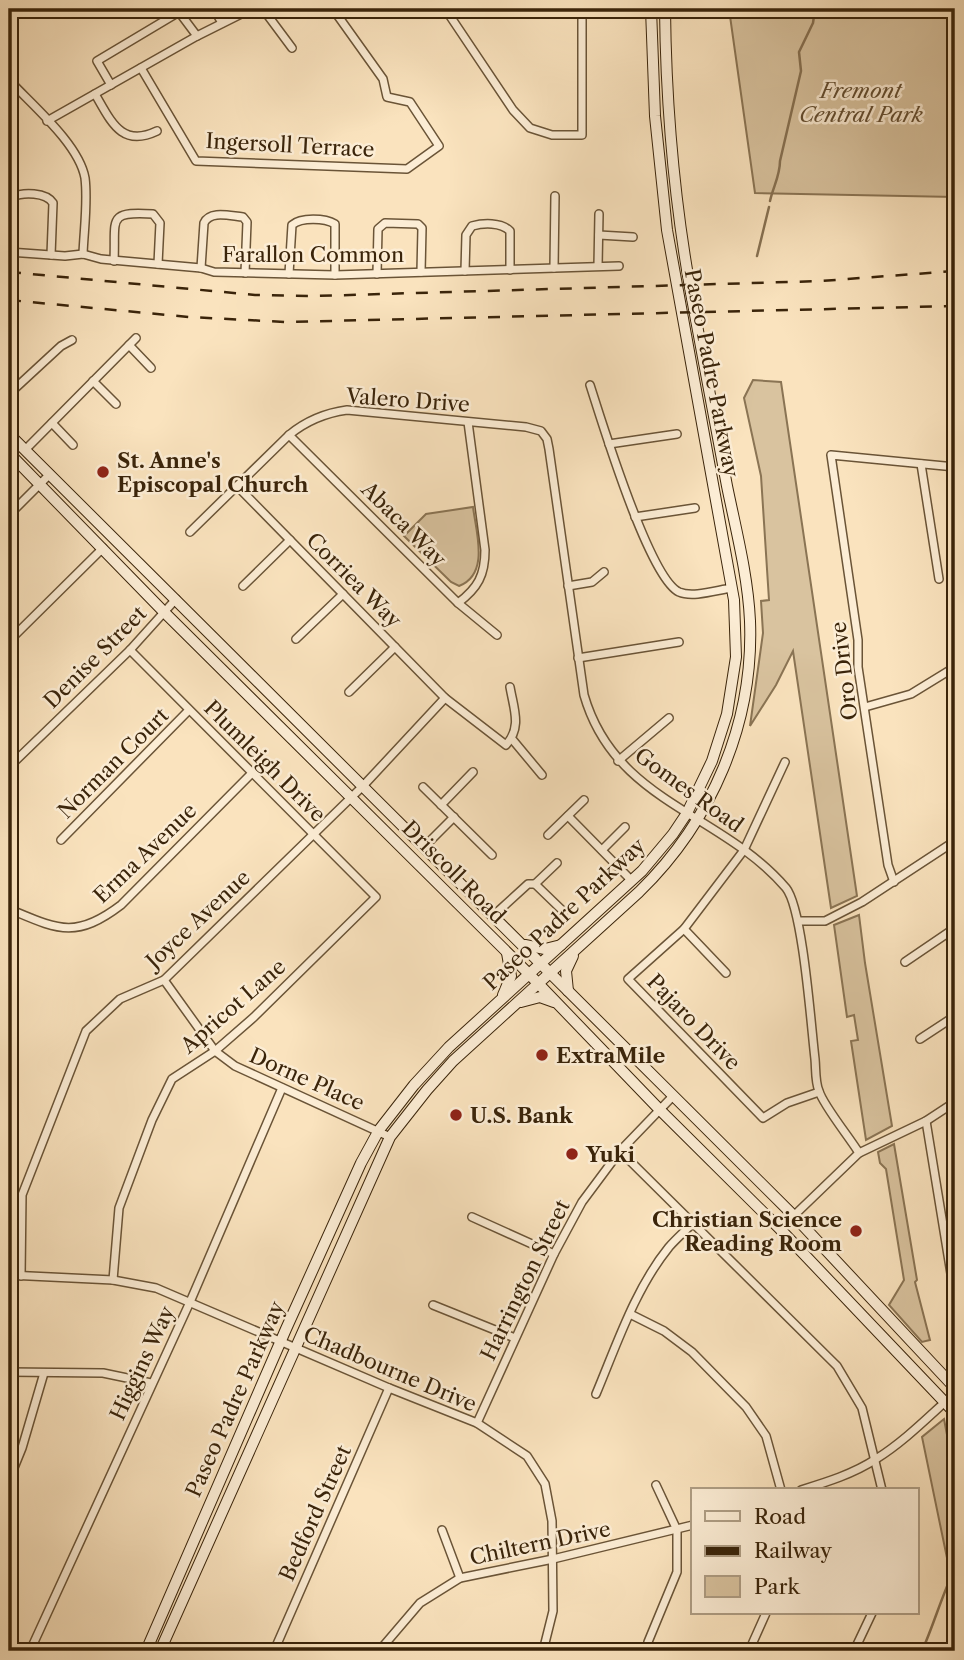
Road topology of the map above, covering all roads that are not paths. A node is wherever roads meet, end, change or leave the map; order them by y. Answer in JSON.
{"nodes":[{"id":1,"x":214,"y":9,"type":"edge"},
{"id":2,"x":251,"y":9,"type":"edge"},
{"id":3,"x":263,"y":9,"type":"edge"},
{"id":4,"x":333,"y":9,"type":"edge"},
{"id":5,"x":586,"y":9,"type":"edge"},
{"id":6,"x":651,"y":9,"type":"edge"},
{"id":7,"x":665,"y":9,"type":"edge"},
{"id":8,"x":452,"y":11,"type":"edge"},
{"id":9,"x":222,"y":23,"type":"junction"},
{"id":10,"x":197,"y":36,"type":"junction"},
{"id":11,"x":292,"y":48,"type":"dead end"},
{"id":12,"x":141,"y":68,"type":"junction"},
{"id":13,"x":9,"y":80,"type":"edge"},
{"id":14,"x":111,"y":85,"type":"junction"},
{"id":15,"x":95,"y":94,"type":"junction"},
{"id":16,"x":47,"y":121,"type":"junction"},
{"id":17,"x":158,"y":131,"type":"dead end"},
{"id":18,"x":555,"y":196,"type":"dead end"},
{"id":19,"x":599,"y":214,"type":"dead end"},
{"id":20,"x":9,"y":219,"type":"edge"},
{"id":21,"x":599,"y":235,"type":"junction"},
{"id":22,"x":633,"y":237,"type":"dead end"},
{"id":23,"x":9,"y":251,"type":"edge"},
{"id":24,"x":83,"y":254,"type":"junction"},
{"id":25,"x":51,"y":255,"type":"junction"},
{"id":26,"x":114,"y":261,"type":"junction"},
{"id":27,"x":158,"y":264,"type":"junction"},
{"id":28,"x":619,"y":265,"type":"dead end"},
{"id":29,"x":598,"y":266,"type":"junction"},
{"id":30,"x":201,"y":268,"type":"junction"},
{"id":31,"x":554,"y":268,"type":"junction"},
{"id":32,"x":510,"y":270,"type":"junction"},
{"id":33,"x":465,"y":271,"type":"junction"},
{"id":34,"x":421,"y":272,"type":"junction"},
{"id":35,"x":245,"y":273,"type":"junction"},
{"id":36,"x":289,"y":274,"type":"junction"},
{"id":37,"x":377,"y":274,"type":"junction"},
{"id":38,"x":335,"y":275,"type":"junction"},
{"id":39,"x":136,"y":338,"type":"dead end"},
{"id":40,"x":72,"y":340,"type":"dead end"},
{"id":41,"x":129,"y":345,"type":"junction"},
{"id":42,"x":151,"y":368,"type":"dead end"},
{"id":43,"x":93,"y":381,"type":"junction"},
{"id":44,"x":590,"y":385,"type":"dead end"},
{"id":45,"x":9,"y":394,"type":"edge"},
{"id":46,"x":116,"y":404,"type":"dead end"},
{"id":47,"x":468,"y":422,"type":"junction"},
{"id":48,"x":52,"y":423,"type":"junction"},
{"id":49,"x":541,"y":431,"type":"joint"},
{"id":50,"x":9,"y":434,"type":"edge"},
{"id":51,"x":677,"y":434,"type":"dead end"},
{"id":52,"x":289,"y":435,"type":"junction"},
{"id":53,"x":74,"y":444,"type":"dead end"},
{"id":54,"x":609,"y":444,"type":"junction"},
{"id":55,"x":25,"y":450,"type":"junction"},
{"id":56,"x":9,"y":453,"type":"edge"},
{"id":57,"x":921,"y":464,"type":"junction"},
{"id":58,"x":955,"y":467,"type":"edge"},
{"id":59,"x":50,"y":474,"type":"junction"},
{"id":60,"x":40,"y":484,"type":"junction"},
{"id":61,"x":237,"y":486,"type":"junction"},
{"id":62,"x":695,"y":508,"type":"dead end"},
{"id":63,"x":9,"y":515,"type":"edge"},
{"id":64,"x":635,"y":517,"type":"junction"},
{"id":65,"x":190,"y":532,"type":"dead end"},
{"id":66,"x":290,"y":540,"type":"junction"},
{"id":67,"x":103,"y":548,"type":"junction"},
{"id":68,"x":604,"y":572,"type":"dead end"},
{"id":69,"x":939,"y":579,"type":"dead end"},
{"id":70,"x":243,"y":586,"type":"dead end"},
{"id":71,"x":568,"y":586,"type":"junction"},
{"id":72,"x":732,"y":588,"type":"junction"},
{"id":73,"x":343,"y":594,"type":"junction"},
{"id":74,"x":176,"y":599,"type":"junction"},
{"id":75,"x":458,"y":603,"type":"junction"},
{"id":76,"x":164,"y":612,"type":"junction"},
{"id":77,"x":497,"y":635,"type":"dead end"},
{"id":78,"x":296,"y":639,"type":"dead end"},
{"id":79,"x":9,"y":641,"type":"edge"},
{"id":80,"x":679,"y":642,"type":"dead end"},
{"id":81,"x":395,"y":647,"type":"junction"},
{"id":82,"x":130,"y":650,"type":"junction"},
{"id":83,"x":750,"y":652,"type":"junction"},
{"id":84,"x":578,"y":658,"type":"junction"},
{"id":85,"x":955,"y":667,"type":"edge"},
{"id":86,"x":510,"y":687,"type":"dead end"},
{"id":87,"x":349,"y":692,"type":"dead end"},
{"id":88,"x":445,"y":698,"type":"junction"},
{"id":89,"x":865,"y":707,"type":"junction"},
{"id":90,"x":190,"y":710,"type":"junction"},
{"id":91,"x":669,"y":718,"type":"dead end"},
{"id":92,"x":512,"y":739,"type":"junction"},
{"id":93,"x":618,"y":761,"type":"junction"},
{"id":94,"x":785,"y":762,"type":"dead end"},
{"id":95,"x":9,"y":767,"type":"edge"},
{"id":96,"x":252,"y":772,"type":"junction"},
{"id":97,"x":473,"y":772,"type":"dead end"},
{"id":98,"x":542,"y":775,"type":"dead end"},
{"id":99,"x":363,"y":786,"type":"junction"},
{"id":100,"x":423,"y":787,"type":"dead end"},
{"id":101,"x":350,"y":797,"type":"junction"},
{"id":102,"x":584,"y":800,"type":"dead end"},
{"id":103,"x":441,"y":805,"type":"junction"},
{"id":104,"x":687,"y":813,"type":"junction"},
{"id":105,"x":568,"y":816,"type":"junction"},
{"id":106,"x":454,"y":817,"type":"junction"},
{"id":107,"x":697,"y":821,"type":"junction"},
{"id":108,"x":625,"y":827,"type":"dead end"},
{"id":109,"x":313,"y":834,"type":"junction"},
{"id":110,"x":548,"y":835,"type":"dead end"},
{"id":111,"x":61,"y":840,"type":"dead end"},
{"id":112,"x":955,"y":841,"type":"edge"},
{"id":113,"x":424,"y":847,"type":"junction"},
{"id":114,"x":602,"y":850,"type":"junction"},
{"id":115,"x":744,"y":850,"type":"junction"},
{"id":116,"x":492,"y":855,"type":"dead end"},
{"id":117,"x":557,"y":863,"type":"dead end"},
{"id":118,"x":632,"y":881,"type":"junction"},
{"id":119,"x":894,"y":882,"type":"junction"},
{"id":120,"x":535,"y":884,"type":"junction"},
{"id":121,"x":376,"y":897,"type":"joint"},
{"id":122,"x":9,"y":909,"type":"edge"},
{"id":123,"x":564,"y":912,"type":"dead end"},
{"id":124,"x":494,"y":915,"type":"junction"},
{"id":125,"x":799,"y":921,"type":"junction"},
{"id":126,"x":955,"y":928,"type":"edge"},
{"id":127,"x":684,"y":929,"type":"junction"},
{"id":128,"x":522,"y":945,"type":"junction"},
{"id":129,"x":562,"y":945,"type":"junction"},
{"id":130,"x":576,"y":949,"type":"junction"},
{"id":131,"x":507,"y":953,"type":"junction"},
{"id":132,"x":905,"y":962,"type":"dead end"},
{"id":133,"x":541,"y":964,"type":"junction"},
{"id":134,"x":550,"y":973,"type":"junction"},
{"id":135,"x":726,"y":973,"type":"dead end"},
{"id":136,"x":529,"y":974,"type":"junction"},
{"id":137,"x":164,"y":980,"type":"junction"},
{"id":138,"x":538,"y":983,"type":"junction"},
{"id":139,"x":568,"y":992,"type":"junction"},
{"id":140,"x":501,"y":999,"type":"junction"},
{"id":141,"x":556,"y":1003,"type":"junction"},
{"id":142,"x":514,"y":1005,"type":"junction"},
{"id":143,"x":955,"y":1016,"type":"edge"},
{"id":144,"x":920,"y":1039,"type":"dead end"},
{"id":145,"x":215,"y":1051,"type":"junction"},
{"id":146,"x":282,"y":1088,"type":"junction"},
{"id":147,"x":819,"y":1091,"type":"junction"},
{"id":148,"x":673,"y":1096,"type":"junction"},
{"id":149,"x":955,"y":1102,"type":"edge"},
{"id":150,"x":659,"y":1109,"type":"junction"},
{"id":151,"x":926,"y":1121,"type":"junction"},
{"id":152,"x":379,"y":1130,"type":"junction"},
{"id":153,"x":390,"y":1137,"type":"junction"},
{"id":154,"x":620,"y":1151,"type":"junction"},
{"id":155,"x":859,"y":1153,"type":"junction"},
{"id":156,"x":794,"y":1216,"type":"junction"},
{"id":157,"x":472,"y":1217,"type":"dead end"},
{"id":158,"x":692,"y":1224,"type":"junction"},
{"id":159,"x":780,"y":1229,"type":"junction"},
{"id":160,"x":554,"y":1254,"type":"junction"},
{"id":161,"x":9,"y":1275,"type":"edge"},
{"id":162,"x":21,"y":1276,"type":"junction"},
{"id":163,"x":113,"y":1280,"type":"junction"},
{"id":164,"x":954,"y":1292,"type":"edge"},
{"id":165,"x":190,"y":1302,"type":"junction"},
{"id":166,"x":433,"y":1305,"type":"dead end"},
{"id":167,"x":630,"y":1314,"type":"junction"},
{"id":168,"x":515,"y":1338,"type":"junction"},
{"id":169,"x":280,"y":1342,"type":"junction"},
{"id":170,"x":295,"y":1349,"type":"junction"},
{"id":171,"x":9,"y":1372,"type":"edge"},
{"id":172,"x":44,"y":1373,"type":"junction"},
{"id":173,"x":151,"y":1383,"type":"junction"},
{"id":174,"x":389,"y":1388,"type":"junction"},
{"id":175,"x":955,"y":1388,"type":"edge"},
{"id":176,"x":596,"y":1394,"type":"dead end"},
{"id":177,"x":955,"y":1394,"type":"edge"},
{"id":178,"x":945,"y":1402,"type":"junction"},
{"id":179,"x":955,"y":1413,"type":"edge"},
{"id":180,"x":477,"y":1423,"type":"junction"},
{"id":181,"x":876,"y":1460,"type":"junction"},
{"id":182,"x":9,"y":1479,"type":"edge"},
{"id":183,"x":656,"y":1485,"type":"dead end"},
{"id":184,"x":780,"y":1488,"type":"edge"},
{"id":185,"x":808,"y":1488,"type":"edge"},
{"id":186,"x":882,"y":1488,"type":"edge"},
{"id":187,"x":691,"y":1526,"type":"edge"},
{"id":188,"x":442,"y":1530,"type":"dead end"},
{"id":189,"x":677,"y":1531,"type":"junction"},
{"id":190,"x":553,"y":1559,"type":"junction"},
{"id":191,"x":460,"y":1578,"type":"junction"},
{"id":192,"x":766,"y":1614,"type":"edge"},
{"id":193,"x":872,"y":1614,"type":"edge"},
{"id":194,"x":648,"y":1642,"type":"dead end"},
{"id":195,"x":30,"y":1651,"type":"edge"},
{"id":196,"x":146,"y":1651,"type":"edge"},
{"id":197,"x":160,"y":1651,"type":"edge"},
{"id":198,"x":274,"y":1651,"type":"edge"},
{"id":199,"x":379,"y":1651,"type":"edge"},
{"id":200,"x":543,"y":1651,"type":"edge"},
{"id":201,"x":749,"y":1651,"type":"edge"},
{"id":202,"x":855,"y":1651,"type":"edge"}],
"edges":[{"from":1,"to":9,"type":"street"},
{"from":2,"to":9,"type":"street"},
{"from":3,"to":11,"type":"street"},
{"from":4,"to":12,"type":"street","name":"Ingersoll Terrace"},
{"from":5,"to":8,"type":"street"},
{"from":6,"to":72,"type":"main road","name":"Paseo Padre Parkway"},
{"from":7,"to":83,"type":"main road","name":"Paseo Padre Parkway"},
{"from":9,"to":10,"type":"street"},
{"from":10,"to":12,"type":"street"},
{"from":10,"to":14,"type":"street"},
{"from":12,"to":14,"type":"street"},
{"from":13,"to":16,"type":"street"},
{"from":14,"to":15,"type":"street"},
{"from":15,"to":16,"type":"street"},
{"from":15,"to":17,"type":"street"},
{"from":16,"to":24,"type":"street"},
{"from":18,"to":31,"type":"street"},
{"from":19,"to":21,"type":"street"},
{"from":20,"to":25,"type":"street"},
{"from":21,"to":22,"type":"street"},
{"from":21,"to":29,"type":"street"},
{"from":23,"to":25,"type":"street","name":"Farallon Common"},
{"from":24,"to":25,"type":"street","name":"Farallon Common"},
{"from":24,"to":26,"type":"street","name":"Farallon Common"},
{"from":26,"to":27,"type":"street","name":"Farallon Common"},
{"from":26,"to":27,"type":"street"},
{"from":27,"to":30,"type":"street","name":"Farallon Common"},
{"from":28,"to":29,"type":"street","name":"Farallon Common"},
{"from":29,"to":31,"type":"street","name":"Farallon Common"},
{"from":30,"to":35,"type":"street","name":"Farallon Common"},
{"from":30,"to":35,"type":"street"},
{"from":31,"to":32,"type":"street","name":"Farallon Common"},
{"from":32,"to":33,"type":"street","name":"Farallon Common"},
{"from":32,"to":33,"type":"street"},
{"from":33,"to":34,"type":"street","name":"Farallon Common"},
{"from":34,"to":37,"type":"street","name":"Farallon Common"},
{"from":34,"to":37,"type":"street"},
{"from":35,"to":36,"type":"street","name":"Farallon Common"},
{"from":36,"to":38,"type":"street","name":"Farallon Common"},
{"from":36,"to":38,"type":"street"},
{"from":37,"to":38,"type":"street","name":"Farallon Common"},
{"from":39,"to":41,"type":"street"},
{"from":40,"to":45,"type":"street"},
{"from":41,"to":42,"type":"street"},
{"from":41,"to":43,"type":"street"},
{"from":43,"to":46,"type":"street"},
{"from":43,"to":48,"type":"street"},
{"from":44,"to":54,"type":"street"},
{"from":47,"to":49,"type":"street","name":"Valero Drive"},
{"from":47,"to":52,"type":"street","name":"Valero Drive"},
{"from":47,"to":75,"type":"street"},
{"from":48,"to":53,"type":"street"},
{"from":48,"to":55,"type":"street"},
{"from":49,"to":71,"type":"street","name":"Gomes Road"},
{"from":50,"to":55,"type":"main road","name":"Driscoll Road"},
{"from":51,"to":54,"type":"street"},
{"from":52,"to":61,"type":"street","name":"Valero Drive"},
{"from":52,"to":75,"type":"street","name":"Abaca Way"},
{"from":54,"to":64,"type":"street"},
{"from":55,"to":59,"type":"main road","name":"Driscoll Road"},
{"from":56,"to":60,"type":"main road","name":"Driscoll Road"},
{"from":57,"to":58,"type":"street"},
{"from":57,"to":69,"type":"street"},
{"from":57,"to":89,"type":"street","name":"Oro Drive"},
{"from":59,"to":60,"type":"street"},
{"from":59,"to":74,"type":"main road","name":"Driscoll Road"},
{"from":60,"to":63,"type":"street"},
{"from":60,"to":67,"type":"main road","name":"Driscoll Road"},
{"from":61,"to":65,"type":"street","name":"Valero Drive"},
{"from":61,"to":66,"type":"street","name":"Corriea Way"},
{"from":62,"to":64,"type":"street"},
{"from":64,"to":72,"type":"street"},
{"from":66,"to":70,"type":"street"},
{"from":66,"to":73,"type":"street","name":"Corriea Way"},
{"from":67,"to":76,"type":"main road","name":"Driscoll Road"},
{"from":67,"to":79,"type":"street"},
{"from":68,"to":71,"type":"street"},
{"from":71,"to":84,"type":"street","name":"Gomes Road"},
{"from":72,"to":83,"type":"main road"},
{"from":72,"to":104,"type":"main road","name":"Paseo Padre Parkway"},
{"from":73,"to":78,"type":"street"},
{"from":73,"to":81,"type":"street","name":"Corriea Way"},
{"from":74,"to":76,"type":"street","name":"Denise Street"},
{"from":74,"to":99,"type":"main road","name":"Driscoll Road"},
{"from":75,"to":77,"type":"street","name":"Abaca Way"},
{"from":76,"to":82,"type":"street","name":"Denise Street"},
{"from":76,"to":101,"type":"main road","name":"Driscoll Road"},
{"from":80,"to":84,"type":"street"},
{"from":81,"to":87,"type":"street"},
{"from":81,"to":88,"type":"street","name":"Corriea Way"},
{"from":82,"to":90,"type":"street","name":"Plumleigh Drive"},
{"from":82,"to":95,"type":"street","name":"Denise Street"},
{"from":83,"to":107,"type":"main road","name":"Paseo Padre Parkway"},
{"from":84,"to":93,"type":"street","name":"Gomes Road"},
{"from":85,"to":89,"type":"street"},
{"from":86,"to":92,"type":"street"},
{"from":88,"to":92,"type":"street","name":"Corriea Way"},
{"from":88,"to":99,"type":"street","name":"Joyce Avenue"},
{"from":89,"to":119,"type":"street","name":"Oro Drive"},
{"from":90,"to":96,"type":"street","name":"Plumleigh Drive"},
{"from":90,"to":111,"type":"street","name":"Norman Court"},
{"from":91,"to":93,"type":"street"},
{"from":92,"to":98,"type":"street"},
{"from":93,"to":104,"type":"street","name":"Gomes Road"},
{"from":94,"to":115,"type":"street","name":"Pajaro Drive"},
{"from":96,"to":109,"type":"street","name":"Plumleigh Drive"},
{"from":96,"to":122,"type":"street","name":"Erma Avenue"},
{"from":97,"to":103,"type":"street"},
{"from":99,"to":101,"type":"street","name":"Joyce Avenue"},
{"from":99,"to":113,"type":"main road","name":"Driscoll Road"},
{"from":100,"to":103,"type":"street"},
{"from":101,"to":109,"type":"street","name":"Joyce Avenue"},
{"from":101,"to":131,"type":"main road","name":"Driscoll Road"},
{"from":102,"to":105,"type":"street"},
{"from":103,"to":106,"type":"street"},
{"from":104,"to":107,"type":"street","name":"Gomes Road"},
{"from":104,"to":118,"type":"main road","name":"Paseo Padre Parkway"},
{"from":105,"to":110,"type":"street"},
{"from":105,"to":114,"type":"street"},
{"from":106,"to":113,"type":"street"},
{"from":106,"to":116,"type":"street"},
{"from":107,"to":115,"type":"street","name":"Gomes Road"},
{"from":107,"to":130,"type":"main road","name":"Paseo Padre Parkway"},
{"from":108,"to":114,"type":"street"},
{"from":109,"to":121,"type":"street","name":"Plumleigh Drive"},
{"from":109,"to":137,"type":"street","name":"Joyce Avenue"},
{"from":112,"to":119,"type":"street"},
{"from":113,"to":124,"type":"main road","name":"Driscoll Road"},
{"from":114,"to":118,"type":"street"},
{"from":115,"to":125,"type":"street","name":"Gomes Road"},
{"from":115,"to":127,"type":"street","name":"Pajaro Drive"},
{"from":117,"to":120,"type":"street"},
{"from":118,"to":129,"type":"main road","name":"Paseo Padre Parkway"},
{"from":119,"to":125,"type":"street"},
{"from":120,"to":123,"type":"street"},
{"from":120,"to":124,"type":"street"},
{"from":121,"to":145,"type":"street","name":"Apricot Lane"},
{"from":124,"to":128,"type":"main road","name":"Driscoll Road"},
{"from":125,"to":147,"type":"street","name":"Gomes Road"},
{"from":126,"to":132,"type":"street"},
{"from":127,"to":135,"type":"street"},
{"from":127,"to":147,"type":"street","name":"Pajaro Drive"},
{"from":128,"to":129,"type":"main road"},
{"from":128,"to":133,"type":"main road","name":"Driscoll Road"},
{"from":129,"to":133,"type":"main road","name":"Paseo Padre Parkway"},
{"from":130,"to":134,"type":"main road","name":"Paseo Padre Parkway"},
{"from":130,"to":139,"type":"main road"},
{"from":131,"to":136,"type":"main road","name":"Driscoll Road"},
{"from":131,"to":140,"type":"main road"},
{"from":133,"to":134,"type":"main road","name":"Driscoll Road"},
{"from":133,"to":136,"type":"main road","name":"Paseo Padre Parkway"},
{"from":134,"to":138,"type":"main road","name":"Paseo Padre Parkway"},
{"from":134,"to":139,"type":"main road","name":"Driscoll Road"},
{"from":136,"to":138,"type":"main road","name":"Driscoll Road"},
{"from":136,"to":140,"type":"main road","name":"Paseo Padre Parkway"},
{"from":137,"to":145,"type":"street","name":"Dorne Place"},
{"from":137,"to":162,"type":"street","name":"Joyce Avenue"},
{"from":138,"to":141,"type":"main road","name":"Driscoll Road"},
{"from":138,"to":142,"type":"main road","name":"Paseo Padre Parkway"},
{"from":139,"to":148,"type":"main road","name":"Driscoll Road"},
{"from":140,"to":152,"type":"main road","name":"Paseo Padre Parkway"},
{"from":141,"to":142,"type":"main road"},
{"from":141,"to":150,"type":"main road","name":"Driscoll Road"},
{"from":142,"to":153,"type":"main road","name":"Paseo Padre Parkway"},
{"from":143,"to":144,"type":"street"},
{"from":145,"to":146,"type":"street","name":"Dorne Place"},
{"from":145,"to":163,"type":"street","name":"Apricot Lane"},
{"from":146,"to":152,"type":"street","name":"Dorne Place"},
{"from":146,"to":165,"type":"street","name":"Higgins Way"},
{"from":147,"to":155,"type":"street","name":"Gomes Road"},
{"from":148,"to":150,"type":"street","name":"Harrington Street"},
{"from":148,"to":156,"type":"main road","name":"Driscoll Road"},
{"from":149,"to":151,"type":"street"},
{"from":150,"to":154,"type":"street","name":"Harrington Street"},
{"from":150,"to":159,"type":"main road","name":"Driscoll Road"},
{"from":151,"to":155,"type":"street"},
{"from":151,"to":164,"type":"street"},
{"from":152,"to":153,"type":"street","name":"Dorne Place"},
{"from":152,"to":169,"type":"main road","name":"Paseo Padre Parkway"},
{"from":153,"to":170,"type":"main road","name":"Paseo Padre Parkway"},
{"from":154,"to":158,"type":"street"},
{"from":154,"to":160,"type":"street","name":"Harrington Street"},
{"from":155,"to":156,"type":"street"},
{"from":156,"to":159,"type":"street"},
{"from":156,"to":175,"type":"main road","name":"Driscoll Road"},
{"from":157,"to":160,"type":"street"},
{"from":158,"to":167,"type":"street"},
{"from":158,"to":181,"type":"street"},
{"from":159,"to":178,"type":"main road","name":"Driscoll Road"},
{"from":160,"to":168,"type":"street","name":"Harrington Street"},
{"from":161,"to":162,"type":"street","name":"Chadbourne Drive"},
{"from":162,"to":163,"type":"street","name":"Chadbourne Drive"},
{"from":163,"to":165,"type":"street","name":"Chadbourne Drive"},
{"from":165,"to":169,"type":"street","name":"Chadbourne Drive"},
{"from":165,"to":173,"type":"street","name":"Higgins Way"},
{"from":166,"to":168,"type":"street"},
{"from":167,"to":176,"type":"street"},
{"from":167,"to":184,"type":"street"},
{"from":168,"to":180,"type":"street","name":"Harrington Street"},
{"from":169,"to":170,"type":"street","name":"Chadbourne Drive"},
{"from":169,"to":196,"type":"main road","name":"Paseo Padre Parkway"},
{"from":170,"to":174,"type":"street","name":"Chadbourne Drive"},
{"from":170,"to":197,"type":"main road","name":"Paseo Padre Parkway"},
{"from":171,"to":172,"type":"street"},
{"from":172,"to":173,"type":"street"},
{"from":172,"to":182,"type":"street"},
{"from":173,"to":195,"type":"street","name":"Higgins Way"},
{"from":174,"to":180,"type":"street","name":"Chadbourne Drive"},
{"from":174,"to":198,"type":"street","name":"Bedford Street"},
{"from":177,"to":178,"type":"street"},
{"from":178,"to":179,"type":"main road","name":"Driscoll Road"},
{"from":178,"to":181,"type":"street"},
{"from":180,"to":190,"type":"street","name":"Chadbourne Drive"},
{"from":181,"to":185,"type":"street"},
{"from":181,"to":186,"type":"street"},
{"from":183,"to":189,"type":"street"},
{"from":187,"to":189,"type":"street","name":"Chiltern Drive"},
{"from":188,"to":191,"type":"street"},
{"from":189,"to":190,"type":"street","name":"Chiltern Drive"},
{"from":189,"to":194,"type":"street"},
{"from":190,"to":191,"type":"street","name":"Chiltern Drive"},
{"from":190,"to":200,"type":"street","name":"Chadbourne Drive"},
{"from":191,"to":199,"type":"street","name":"Chiltern Drive"},
{"from":192,"to":201,"type":"street"},
{"from":193,"to":202,"type":"street"}]}
